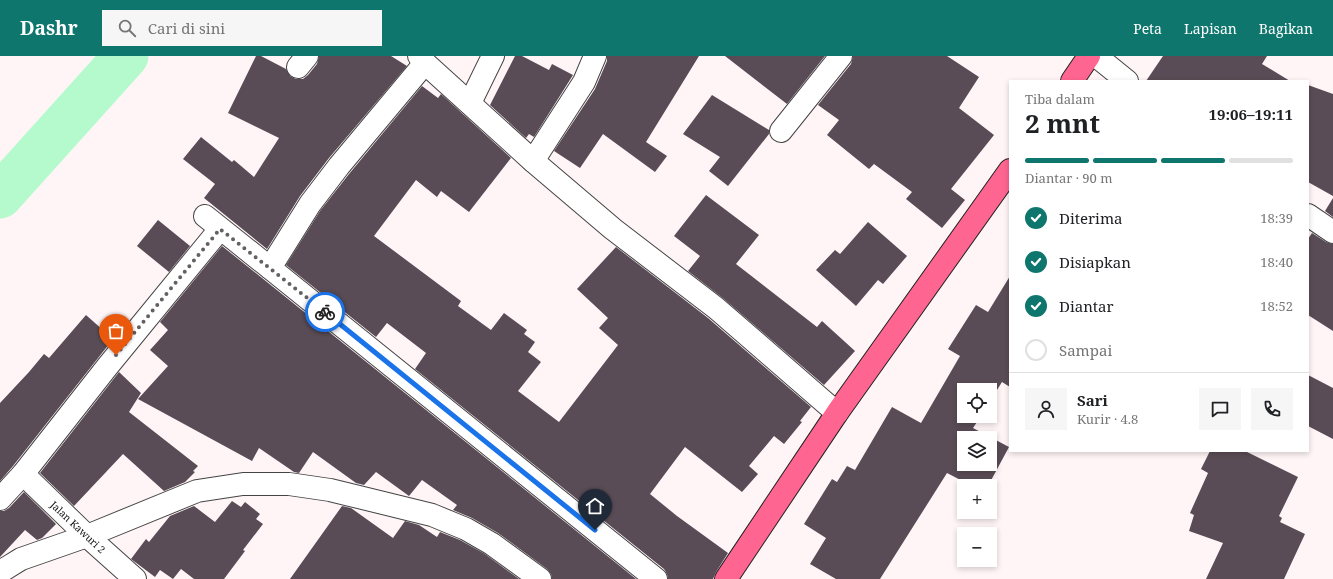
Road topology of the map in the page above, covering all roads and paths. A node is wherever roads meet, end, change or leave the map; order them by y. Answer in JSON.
{"nodes":[{"id":1,"x":493,"y":56,"type":"edge"},
{"id":2,"x":595,"y":56,"type":"edge"},
{"id":3,"x":841,"y":56,"type":"edge"},
{"id":4,"x":1089,"y":56,"type":"edge"},
{"id":5,"x":1096,"y":56,"type":"edge"},
{"id":6,"x":422,"y":59,"type":"edge"},
{"id":7,"x":1073,"y":80,"type":"edge"},
{"id":8,"x":1126,"y":80,"type":"edge"},
{"id":9,"x":470,"y":103,"type":"junction"},
{"id":10,"x":781,"y":131,"type":"dead end"},
{"id":11,"x":533,"y":161,"type":"junction"},
{"id":12,"x":1009,"y":171,"type":"edge"},
{"id":13,"x":1309,"y":216,"type":"edge"},
{"id":14,"x":1333,"y":232,"type":"edge"},
{"id":15,"x":270,"y":268,"type":"junction"},
{"id":16,"x":837,"y":413,"type":"junction"},
{"id":17,"x":23,"y":474,"type":"junction"},
{"id":18,"x":0,"y":499,"type":"edge"},
{"id":19,"x":86,"y":536,"type":"junction"},
{"id":20,"x":0,"y":572,"type":"edge"},
{"id":21,"x":135,"y":579,"type":"edge"},
{"id":22,"x":540,"y":579,"type":"edge"},
{"id":23,"x":656,"y":579,"type":"edge"},
{"id":24,"x":726,"y":579,"type":"edge"}],
"edges":[{"from":1,"to":9,"type":"street"},
{"from":2,"to":11,"type":"street"},
{"from":3,"to":10,"type":"street"},
{"from":4,"to":7,"type":"main road"},
{"from":5,"to":8,"type":"street"},
{"from":6,"to":9,"type":"street"},
{"from":6,"to":15,"type":"street"},
{"from":9,"to":11,"type":"street"},
{"from":11,"to":16,"type":"street"},
{"from":12,"to":16,"type":"main road"},
{"from":13,"to":14,"type":"street"},
{"from":15,"to":17,"type":"street"},
{"from":15,"to":23,"type":"street"},
{"from":16,"to":24,"type":"main road"},
{"from":17,"to":18,"type":"street"},
{"from":17,"to":19,"type":"street","name":"Jalan Kawuri 2"},
{"from":19,"to":20,"type":"street"},
{"from":19,"to":21,"type":"street","name":"Jalan Kawuri 2"},
{"from":19,"to":22,"type":"street"}]}
